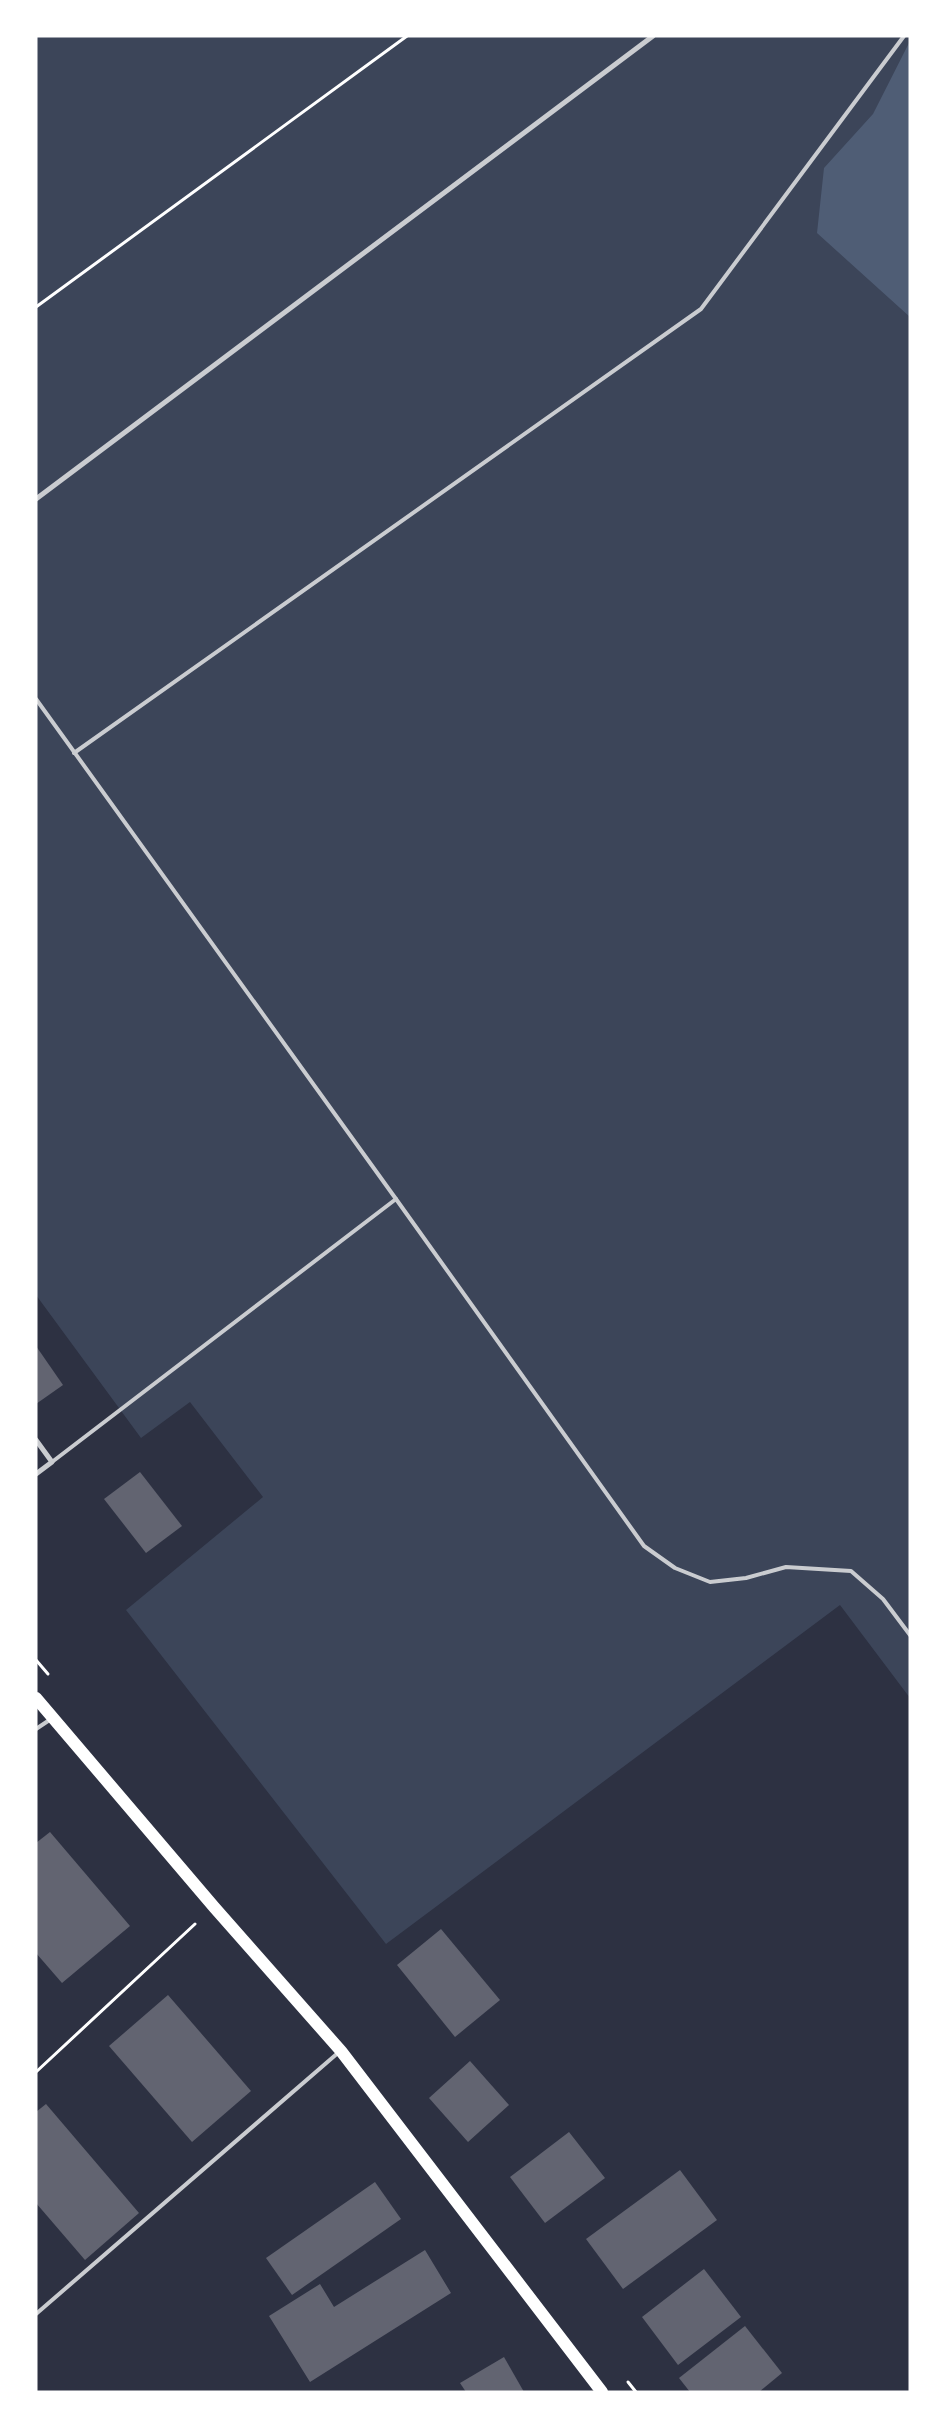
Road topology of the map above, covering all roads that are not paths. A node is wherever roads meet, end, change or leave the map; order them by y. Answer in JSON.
{"nodes":[{"id":1,"x":653,"y":36,"type":"edge"},
{"id":2,"x":904,"y":36,"type":"edge"},
{"id":3,"x":36,"y":499,"type":"edge"},
{"id":4,"x":36,"y":699,"type":"edge"},
{"id":5,"x":74,"y":753,"type":"junction"},
{"id":6,"x":396,"y":1199,"type":"junction"},
{"id":7,"x":36,"y":1440,"type":"edge"},
{"id":8,"x":52,"y":1462,"type":"junction"},
{"id":9,"x":36,"y":1474,"type":"edge"},
{"id":10,"x":910,"y":1635,"type":"edge"},
{"id":11,"x":36,"y":1698,"type":"edge"},
{"id":12,"x":54,"y":1716,"type":"junction"},
{"id":13,"x":36,"y":1729,"type":"edge"},
{"id":14,"x":341,"y":2050,"type":"junction"},
{"id":15,"x":36,"y":2314,"type":"edge"},
{"id":16,"x":602,"y":2392,"type":"edge"}],
"edges":[{"from":1,"to":3,"type":"street"},
{"from":2,"to":5,"type":"lane"},
{"from":4,"to":5,"type":"lane"},
{"from":5,"to":6,"type":"lane"},
{"from":6,"to":8,"type":"lane"},
{"from":6,"to":10,"type":"lane"},
{"from":7,"to":8,"type":"street"},
{"from":8,"to":9,"type":"street"},
{"from":11,"to":12,"type":"main road"},
{"from":12,"to":13,"type":"lane"},
{"from":12,"to":14,"type":"main road"},
{"from":14,"to":15,"type":"lane"},
{"from":14,"to":16,"type":"main road"}]}
